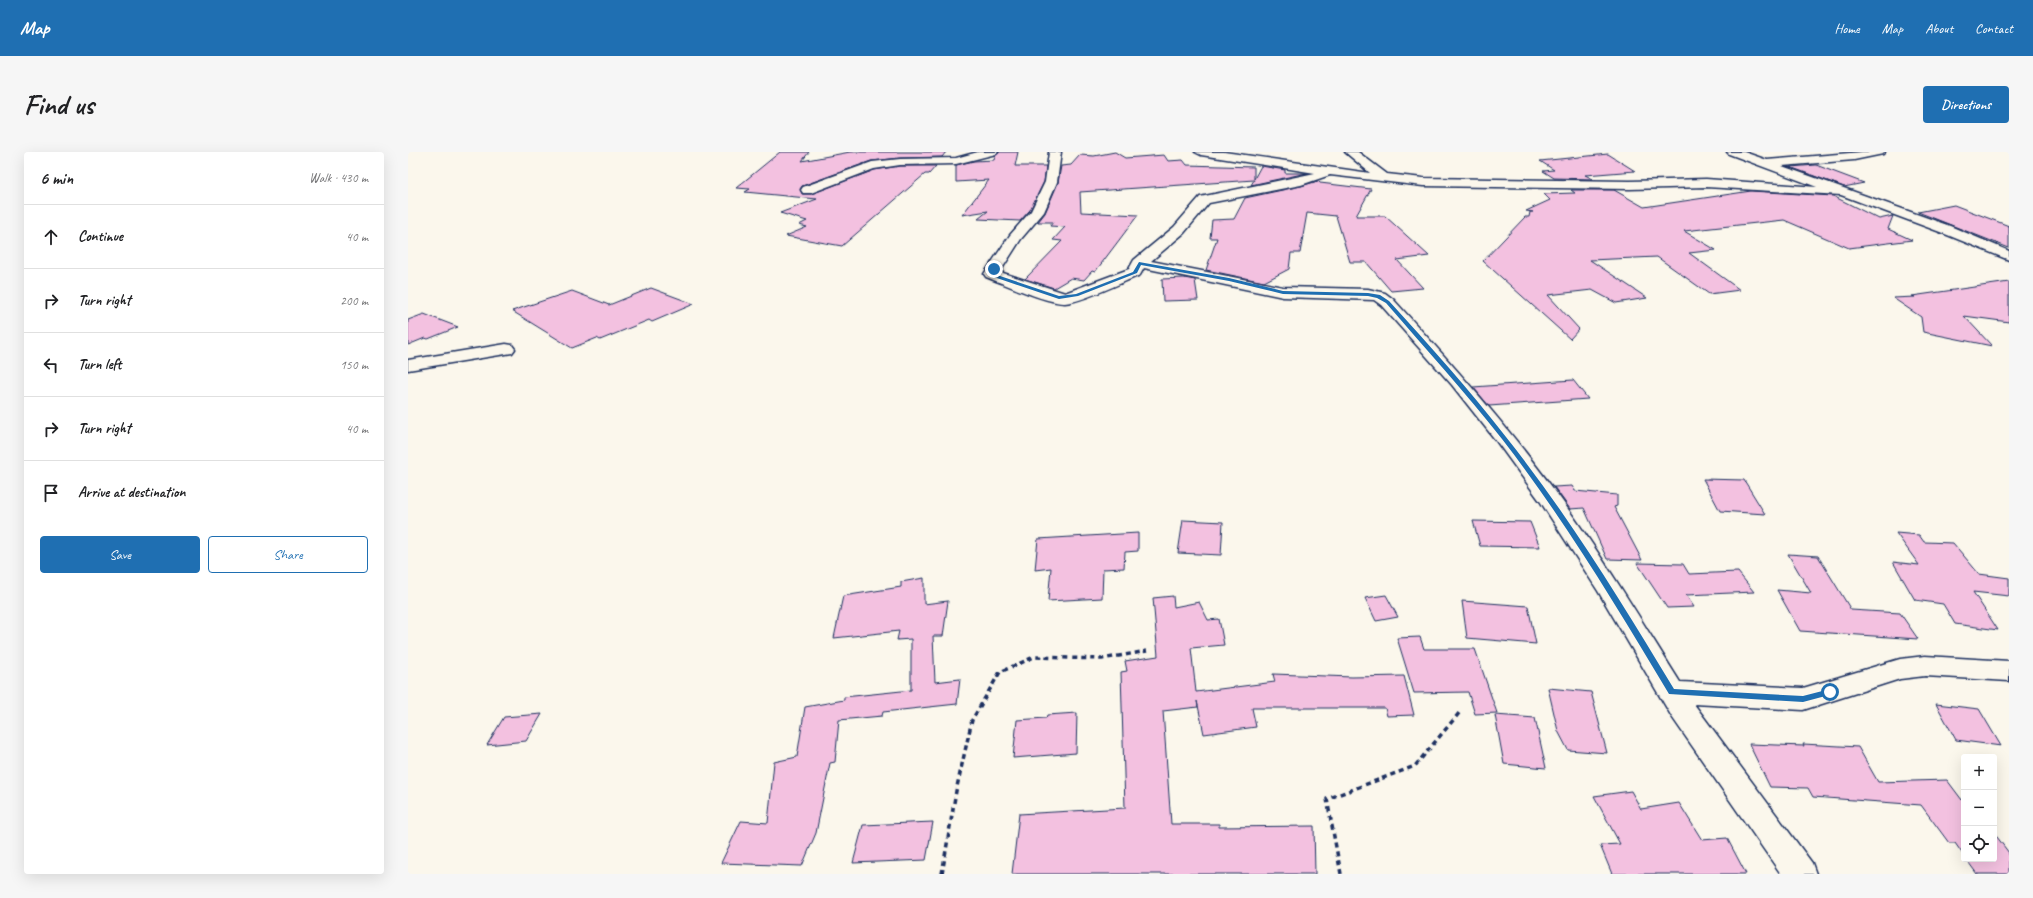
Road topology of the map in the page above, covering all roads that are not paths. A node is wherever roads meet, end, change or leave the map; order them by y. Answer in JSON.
{"nodes":[{"id":1,"x":992,"y":152,"type":"edge"},
{"id":2,"x":1055,"y":152,"type":"edge"},
{"id":3,"x":1201,"y":152,"type":"edge"},
{"id":4,"x":1351,"y":152,"type":"edge"},
{"id":5,"x":1733,"y":152,"type":"edge"},
{"id":6,"x":1879,"y":152,"type":"edge"},
{"id":7,"x":1768,"y":164,"type":"junction"},
{"id":8,"x":1332,"y":172,"type":"junction"},
{"id":9,"x":1384,"y":178,"type":"junction"},
{"id":10,"x":807,"y":190,"type":"dead end"},
{"id":11,"x":1839,"y":192,"type":"junction"},
{"id":12,"x":2009,"y":256,"type":"edge"},
{"id":13,"x":1139,"y":263,"type":"junction"},
{"id":14,"x":506,"y":349,"type":"dead end"},
{"id":15,"x":408,"y":365,"type":"edge"},
{"id":16,"x":2009,"y":671,"type":"edge"},
{"id":17,"x":1672,"y":692,"type":"junction"},
{"id":18,"x":1800,"y":874,"type":"edge"}],
"edges":[{"from":1,"to":10,"type":"street"},
{"from":2,"to":13,"type":"street"},
{"from":3,"to":8,"type":"street"},
{"from":4,"to":9,"type":"street"},
{"from":5,"to":7,"type":"street"},
{"from":6,"to":7,"type":"street"},
{"from":7,"to":11,"type":"street"},
{"from":8,"to":9,"type":"street"},
{"from":8,"to":13,"type":"street"},
{"from":9,"to":11,"type":"street"},
{"from":11,"to":12,"type":"street"},
{"from":13,"to":17,"type":"street"},
{"from":14,"to":15,"type":"street"},
{"from":16,"to":17,"type":"street"},
{"from":17,"to":18,"type":"street"}]}
